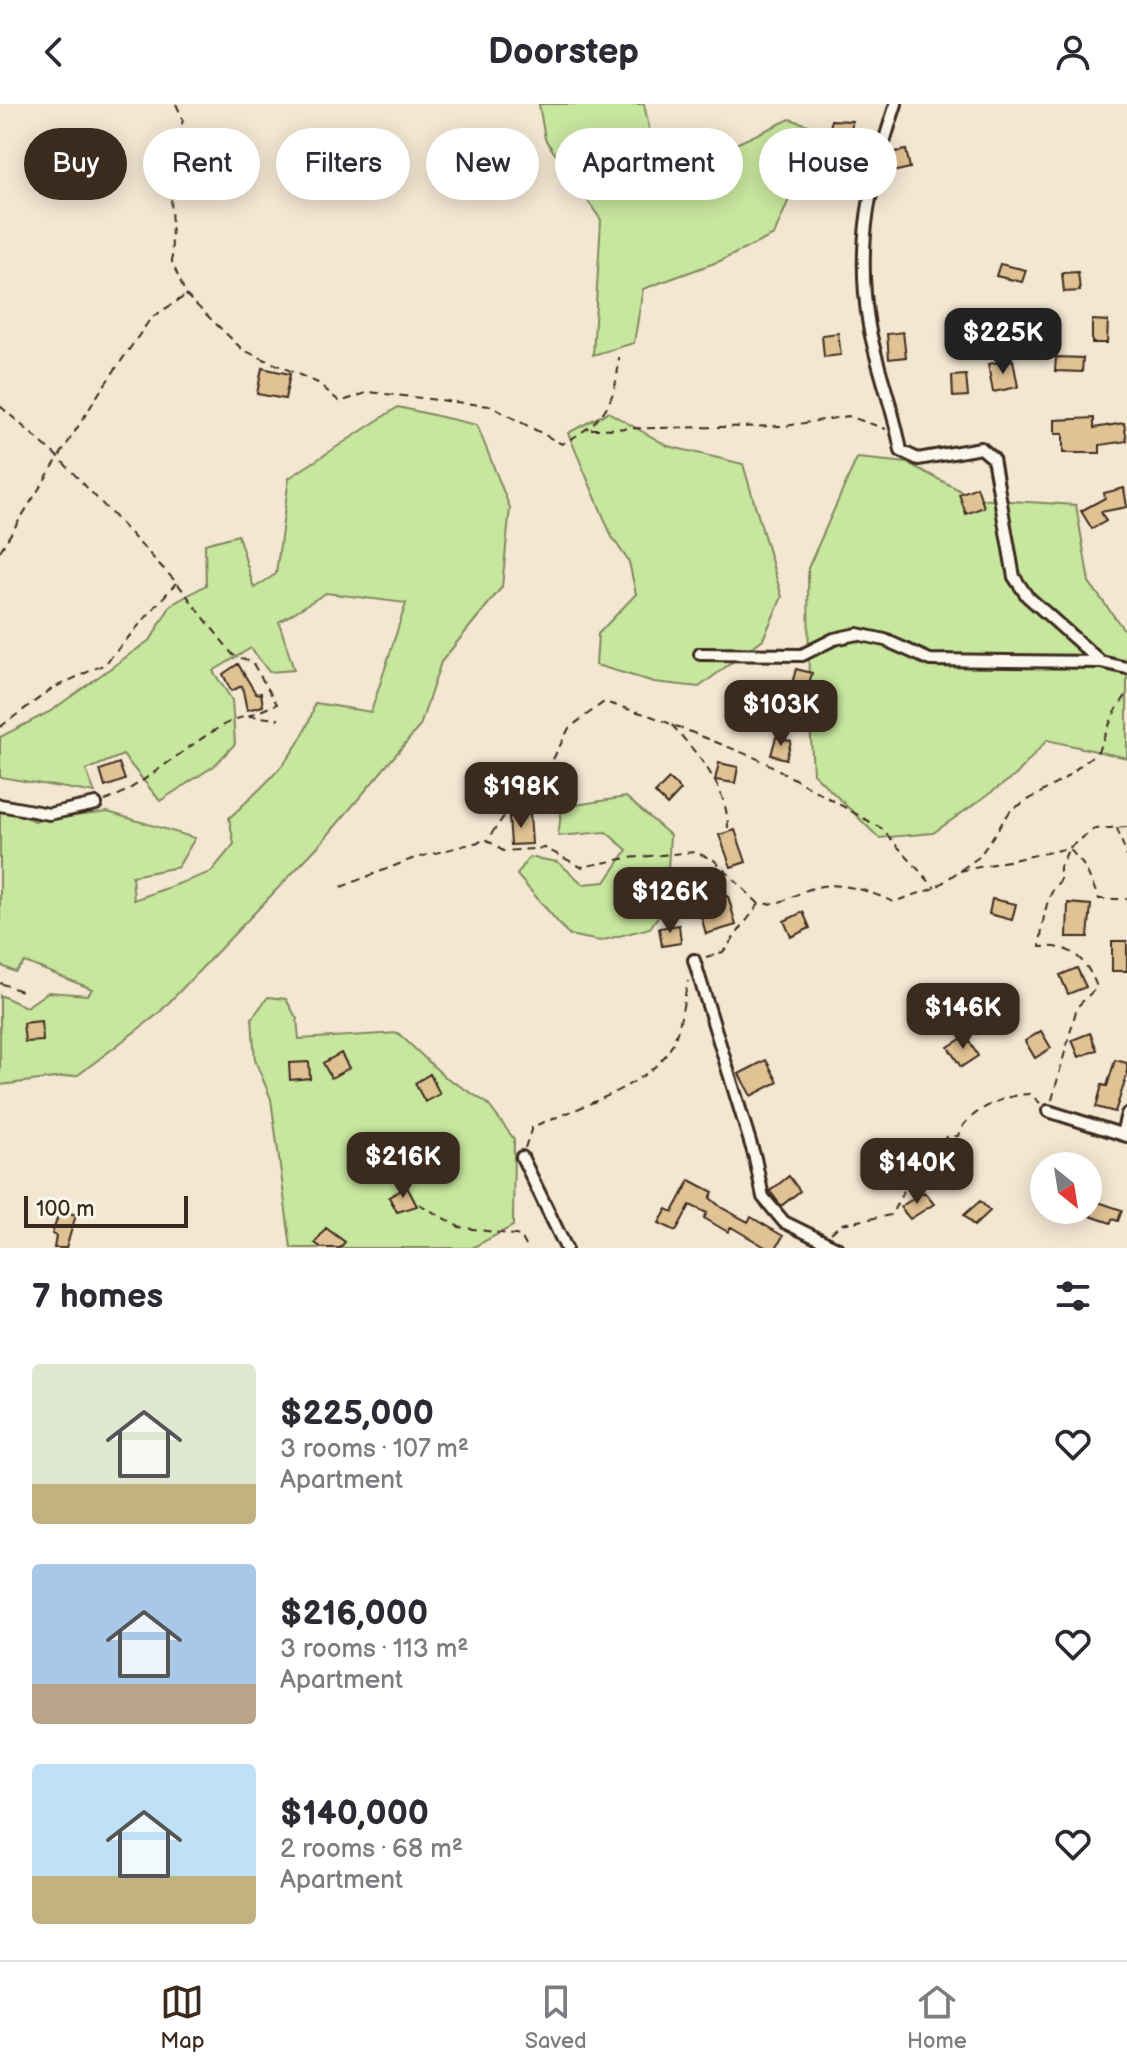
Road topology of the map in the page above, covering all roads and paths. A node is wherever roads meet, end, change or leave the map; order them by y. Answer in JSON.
{"nodes":[{"id":1,"x":176,"y":104,"type":"edge"},
{"id":2,"x":896,"y":104,"type":"edge"},
{"id":3,"x":186,"y":295,"type":"junction"},
{"id":4,"x":619,"y":357,"type":"dead end"},
{"id":5,"x":0,"y":406,"type":"edge"},
{"id":6,"x":590,"y":429,"type":"junction"},
{"id":7,"x":898,"y":433,"type":"junction"},
{"id":8,"x":59,"y":458,"type":"junction"},
{"id":9,"x":0,"y":551,"type":"edge"},
{"id":10,"x":177,"y":583,"type":"junction"},
{"id":11,"x":700,"y":654,"type":"dead end"},
{"id":12,"x":1101,"y":662,"type":"junction"},
{"id":13,"x":1127,"y":668,"type":"edge"},
{"id":14,"x":1127,"y":694,"type":"edge"},
{"id":15,"x":248,"y":716,"type":"junction"},
{"id":16,"x":279,"y":719,"type":"dead end"},
{"id":17,"x":671,"y":724,"type":"junction"},
{"id":18,"x":0,"y":727,"type":"edge"},
{"id":19,"x":96,"y":804,"type":"joint"},
{"id":20,"x":0,"y":805,"type":"edge"},
{"id":21,"x":1117,"y":827,"type":"junction"},
{"id":22,"x":1127,"y":827,"type":"edge"},
{"id":23,"x":728,"y":829,"type":"dead end"},
{"id":24,"x":487,"y":840,"type":"junction"},
{"id":25,"x":1069,"y":848,"type":"junction"},
{"id":26,"x":1127,"y":857,"type":"edge"},
{"id":27,"x":959,"y":871,"type":"junction"},
{"id":28,"x":341,"y":887,"type":"dead end"},
{"id":29,"x":935,"y":888,"type":"junction"},
{"id":30,"x":1127,"y":899,"type":"edge"},
{"id":31,"x":759,"y":904,"type":"junction"},
{"id":32,"x":694,"y":960,"type":"junction"},
{"id":33,"x":0,"y":983,"type":"edge"},
{"id":34,"x":26,"y":993,"type":"dead end"},
{"id":35,"x":1048,"y":1111,"type":"junction"},
{"id":36,"x":1127,"y":1114,"type":"edge"},
{"id":37,"x":1124,"y":1135,"type":"edge"},
{"id":38,"x":522,"y":1157,"type":"joint"},
{"id":39,"x":419,"y":1204,"type":"dead end"},
{"id":40,"x":821,"y":1242,"type":"junction"},
{"id":41,"x":527,"y":1248,"type":"edge"},
{"id":42,"x":566,"y":1248,"type":"edge"},
{"id":43,"x":837,"y":1248,"type":"edge"}],
"edges":[{"from":1,"to":3,"type":"path"},
{"from":2,"to":7,"type":"street"},
{"from":3,"to":6,"type":"path"},
{"from":3,"to":8,"type":"path"},
{"from":4,"to":6,"type":"path"},
{"from":5,"to":8,"type":"path"},
{"from":6,"to":7,"type":"path"},
{"from":7,"to":12,"type":"street"},
{"from":8,"to":9,"type":"path"},
{"from":8,"to":10,"type":"path"},
{"from":10,"to":15,"type":"path"},
{"from":10,"to":18,"type":"path"},
{"from":11,"to":12,"type":"street"},
{"from":12,"to":13,"type":"street"},
{"from":14,"to":27,"type":"path"},
{"from":15,"to":16,"type":"path"},
{"from":15,"to":19,"type":"path"},
{"from":17,"to":23,"type":"path"},
{"from":17,"to":24,"type":"path"},
{"from":17,"to":29,"type":"path"},
{"from":19,"to":20,"type":"street"},
{"from":21,"to":22,"type":"path"},
{"from":21,"to":25,"type":"path"},
{"from":21,"to":26,"type":"path"},
{"from":24,"to":28,"type":"path"},
{"from":24,"to":31,"type":"path"},
{"from":25,"to":27,"type":"path"},
{"from":25,"to":30,"type":"path"},
{"from":25,"to":35,"type":"path"},
{"from":27,"to":29,"type":"path"},
{"from":29,"to":31,"type":"path"},
{"from":31,"to":32,"type":"path"},
{"from":32,"to":38,"type":"path"},
{"from":32,"to":40,"type":"street"},
{"from":33,"to":34,"type":"path"},
{"from":35,"to":37,"type":"street"},
{"from":35,"to":40,"type":"path"},
{"from":36,"to":37,"type":"street"},
{"from":38,"to":42,"type":"street"},
{"from":39,"to":41,"type":"path"},
{"from":40,"to":43,"type":"street"}]}
